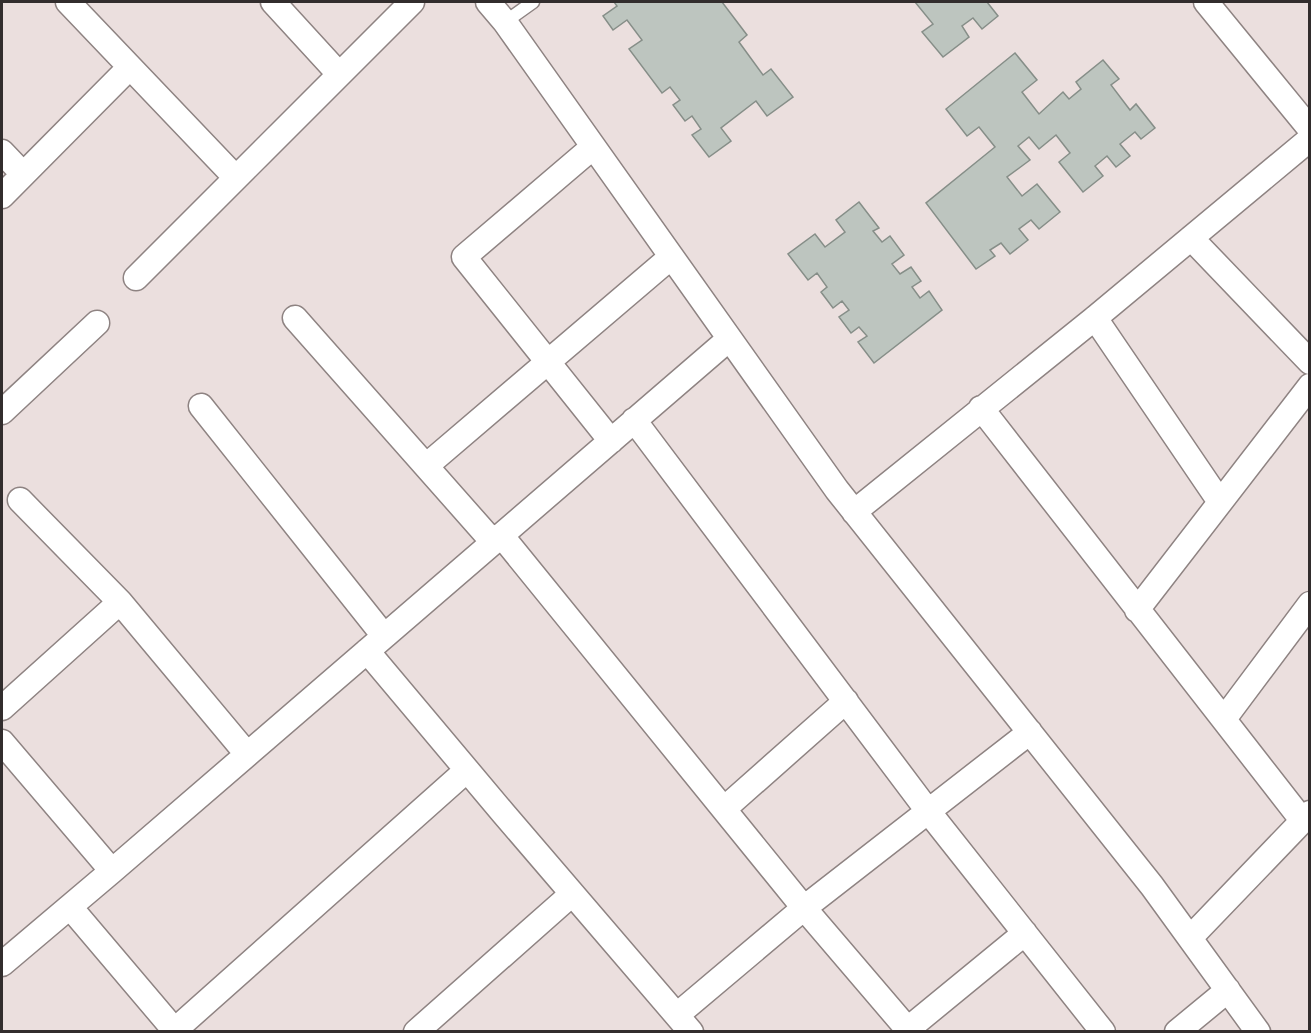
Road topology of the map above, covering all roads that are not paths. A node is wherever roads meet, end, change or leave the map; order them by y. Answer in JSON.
{"nodes":[{"id":1,"x":68,"y":2,"type":"edge"},
{"id":2,"x":273,"y":2,"type":"edge"},
{"id":3,"x":412,"y":2,"type":"edge"},
{"id":4,"x":488,"y":2,"type":"edge"},
{"id":5,"x":533,"y":2,"type":"edge"},
{"id":6,"x":1206,"y":2,"type":"edge"},
{"id":7,"x":505,"y":22,"type":"junction"},
{"id":8,"x":130,"y":67,"type":"junction"},
{"id":9,"x":339,"y":74,"type":"junction"},
{"id":10,"x":1310,"y":129,"type":"edge"},
{"id":11,"x":1310,"y":139,"type":"edge"},
{"id":12,"x":594,"y":147,"type":"junction"},
{"id":13,"x":2,"y":152,"type":"edge"},
{"id":14,"x":23,"y":174,"type":"junction"},
{"id":15,"x":236,"y":178,"type":"junction"},
{"id":16,"x":2,"y":196,"type":"edge"},
{"id":17,"x":1191,"y":238,"type":"junction"},
{"id":18,"x":671,"y":257,"type":"junction"},
{"id":19,"x":136,"y":278,"type":"dead end"},
{"id":20,"x":295,"y":318,"type":"dead end"},
{"id":21,"x":1095,"y":318,"type":"junction"},
{"id":22,"x":97,"y":323,"type":"dead end"},
{"id":23,"x":729,"y":339,"type":"junction"},
{"id":24,"x":1310,"y":362,"type":"edge"},
{"id":25,"x":549,"y":364,"type":"junction"},
{"id":26,"x":1310,"y":386,"type":"edge"},
{"id":27,"x":201,"y":406,"type":"dead end"},
{"id":28,"x":981,"y":408,"type":"junction"},
{"id":29,"x":2,"y":412,"type":"edge"},
{"id":30,"x":634,"y":420,"type":"junction"},
{"id":31,"x":611,"y":441,"type":"junction"},
{"id":32,"x":426,"y":466,"type":"junction"},
{"id":33,"x":20,"y":500,"type":"dead end"},
{"id":34,"x":1220,"y":502,"type":"junction"},
{"id":35,"x":854,"y":512,"type":"junction"},
{"id":36,"x":497,"y":539,"type":"junction"},
{"id":37,"x":120,"y":602,"type":"junction"},
{"id":38,"x":1310,"y":604,"type":"edge"},
{"id":39,"x":1137,"y":610,"type":"junction"},
{"id":40,"x":376,"y":643,"type":"junction"},
{"id":41,"x":846,"y":701,"type":"junction"},
{"id":42,"x":2,"y":708,"type":"edge"},
{"id":43,"x":1224,"y":719,"type":"junction"},
{"id":44,"x":1030,"y":732,"type":"junction"},
{"id":45,"x":2,"y":742,"type":"edge"},
{"id":46,"x":247,"y":754,"type":"junction"},
{"id":47,"x":467,"y":770,"type":"junction"},
{"id":48,"x":724,"y":809,"type":"junction"},
{"id":49,"x":928,"y":811,"type":"junction"},
{"id":50,"x":1306,"y":816,"type":"edge"},
{"id":51,"x":112,"y":871,"type":"junction"},
{"id":52,"x":572,"y":894,"type":"junction"},
{"id":53,"x":70,"y":907,"type":"junction"},
{"id":54,"x":804,"y":908,"type":"junction"},
{"id":55,"x":1025,"y":933,"type":"junction"},
{"id":56,"x":1190,"y":938,"type":"junction"},
{"id":57,"x":2,"y":964,"type":"edge"},
{"id":58,"x":1228,"y":990,"type":"junction"},
{"id":59,"x":684,"y":1023,"type":"edge"},
{"id":60,"x":909,"y":1030,"type":"edge"},
{"id":61,"x":176,"y":1031,"type":"edge"},
{"id":62,"x":416,"y":1032,"type":"edge"},
{"id":63,"x":1103,"y":1032,"type":"edge"},
{"id":64,"x":1177,"y":1032,"type":"edge"},
{"id":65,"x":1258,"y":1032,"type":"edge"}],
"edges":[{"from":1,"to":8,"type":"street"},
{"from":2,"to":9,"type":"street"},
{"from":3,"to":9,"type":"street"},
{"from":4,"to":7,"type":"street"},
{"from":5,"to":7,"type":"lane"},
{"from":6,"to":10,"type":"street"},
{"from":7,"to":12,"type":"street"},
{"from":8,"to":14,"type":"street"},
{"from":8,"to":15,"type":"street"},
{"from":9,"to":15,"type":"street"},
{"from":11,"to":17,"type":"street"},
{"from":12,"to":18,"type":"street"},
{"from":12,"to":25,"type":"street"},
{"from":13,"to":14,"type":"street"},
{"from":14,"to":16,"type":"street"},
{"from":15,"to":19,"type":"street"},
{"from":17,"to":21,"type":"street"},
{"from":17,"to":24,"type":"street"},
{"from":18,"to":23,"type":"street"},
{"from":18,"to":25,"type":"street"},
{"from":20,"to":32,"type":"street"},
{"from":21,"to":28,"type":"street"},
{"from":21,"to":34,"type":"street"},
{"from":22,"to":29,"type":"street"},
{"from":23,"to":30,"type":"street"},
{"from":23,"to":35,"type":"street"},
{"from":25,"to":31,"type":"street"},
{"from":25,"to":32,"type":"street"},
{"from":26,"to":34,"type":"street"},
{"from":27,"to":40,"type":"street"},
{"from":28,"to":35,"type":"street"},
{"from":28,"to":39,"type":"street"},
{"from":30,"to":31,"type":"street"},
{"from":30,"to":41,"type":"street"},
{"from":31,"to":36,"type":"street"},
{"from":32,"to":36,"type":"street"},
{"from":33,"to":37,"type":"street"},
{"from":34,"to":39,"type":"street"},
{"from":35,"to":44,"type":"street"},
{"from":36,"to":40,"type":"street"},
{"from":36,"to":48,"type":"street"},
{"from":37,"to":42,"type":"street"},
{"from":37,"to":46,"type":"street"},
{"from":38,"to":43,"type":"street"},
{"from":39,"to":43,"type":"street"},
{"from":40,"to":46,"type":"street"},
{"from":40,"to":47,"type":"street"},
{"from":41,"to":48,"type":"street"},
{"from":41,"to":49,"type":"street"},
{"from":43,"to":50,"type":"street"},
{"from":44,"to":49,"type":"street"},
{"from":44,"to":56,"type":"street"},
{"from":45,"to":51,"type":"street"},
{"from":46,"to":51,"type":"street"},
{"from":47,"to":52,"type":"street"},
{"from":47,"to":61,"type":"street"},
{"from":48,"to":54,"type":"street"},
{"from":49,"to":54,"type":"street"},
{"from":49,"to":55,"type":"street"},
{"from":50,"to":56,"type":"street"},
{"from":51,"to":53,"type":"street"},
{"from":52,"to":59,"type":"street"},
{"from":52,"to":62,"type":"street"},
{"from":53,"to":57,"type":"street"},
{"from":53,"to":61,"type":"street"},
{"from":54,"to":59,"type":"street"},
{"from":54,"to":60,"type":"street"},
{"from":55,"to":60,"type":"street"},
{"from":55,"to":63,"type":"street"},
{"from":56,"to":58,"type":"street"},
{"from":58,"to":64,"type":"street"},
{"from":58,"to":65,"type":"street"}]}
